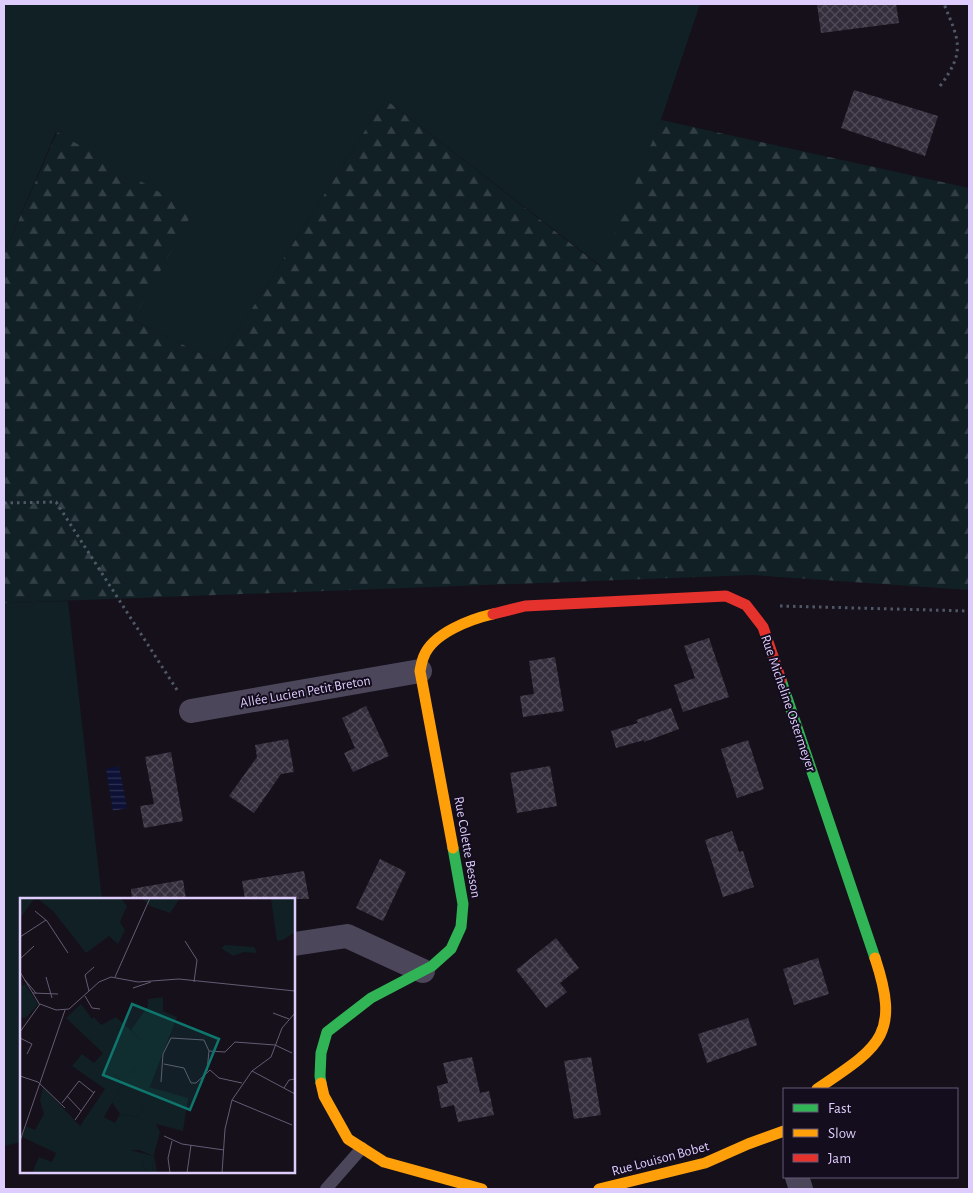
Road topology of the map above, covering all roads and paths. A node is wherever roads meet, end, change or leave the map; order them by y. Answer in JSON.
{"nodes":[{"id":1,"x":944,"y":4,"type":"edge"},
{"id":2,"x":940,"y":86,"type":"dead end"},
{"id":3,"x":4,"y":503,"type":"edge"},
{"id":4,"x":746,"y":605,"type":"junction"},
{"id":5,"x":969,"y":610,"type":"edge"},
{"id":6,"x":420,"y":671,"type":"junction"},
{"id":7,"x":191,"y":711,"type":"joint"},
{"id":8,"x":295,"y":944,"type":"edge"},
{"id":9,"x":423,"y":971,"type":"junction"},
{"id":10,"x":818,"y":1088,"type":"edge"},
{"id":11,"x":783,"y":1132,"type":"edge"},
{"id":12,"x":362,"y":1148,"type":"junction"},
{"id":13,"x":326,"y":1189,"type":"edge"},
{"id":14,"x":482,"y":1189,"type":"edge"},
{"id":15,"x":599,"y":1189,"type":"edge"}],
"edges":[{"from":1,"to":2,"type":"path"},
{"from":3,"to":7,"type":"path"},
{"from":4,"to":5,"type":"path"},
{"from":4,"to":6,"type":"street"},
{"from":4,"to":10,"type":"street","name":"Rue Micheline Ostermeyer"},
{"from":6,"to":7,"type":"street","name":"Allée Lucien Petit Breton"},
{"from":6,"to":9,"type":"street","name":"Rue Colette Besson"},
{"from":8,"to":9,"type":"street"},
{"from":9,"to":12,"type":"street","name":"Rue Colette Besson"},
{"from":11,"to":15,"type":"street","name":"Rue Louison Bobet"},
{"from":12,"to":13,"type":"lane"},
{"from":12,"to":14,"type":"street","name":"Rue Colette Besson"}]}
